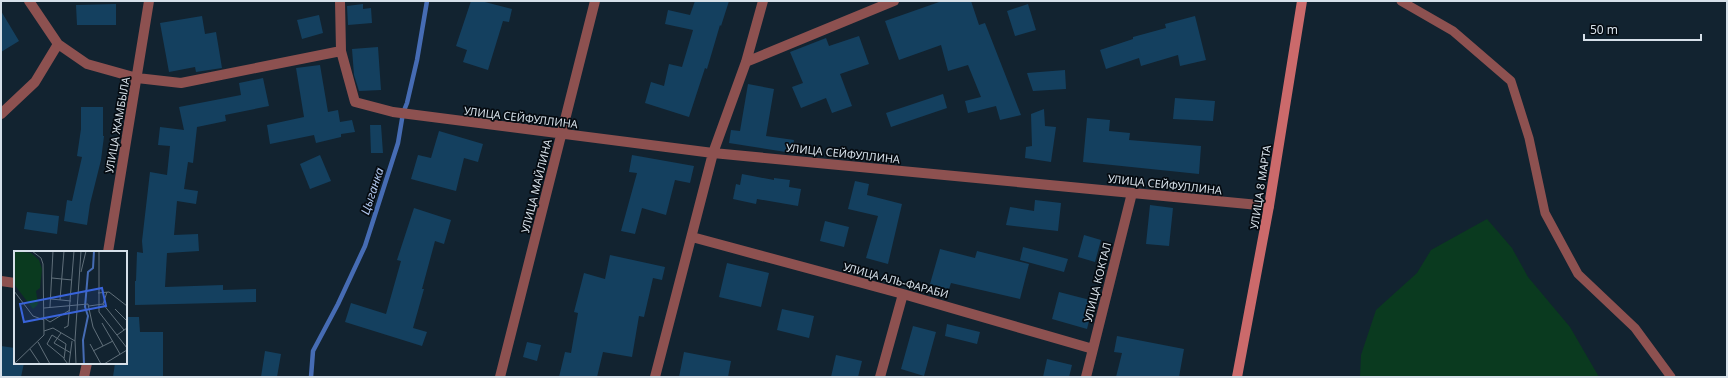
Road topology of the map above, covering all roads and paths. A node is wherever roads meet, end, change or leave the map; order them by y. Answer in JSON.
{"nodes":[{"id":1,"x":29,"y":1,"type":"edge"},
{"id":2,"x":149,"y":1,"type":"edge"},
{"id":3,"x":340,"y":1,"type":"edge"},
{"id":4,"x":595,"y":1,"type":"edge"},
{"id":5,"x":763,"y":1,"type":"edge"},
{"id":6,"x":894,"y":1,"type":"edge"},
{"id":7,"x":1302,"y":1,"type":"edge"},
{"id":8,"x":1401,"y":1,"type":"edge"},
{"id":9,"x":58,"y":44,"type":"junction"},
{"id":10,"x":341,"y":51,"type":"junction"},
{"id":11,"x":746,"y":62,"type":"junction"},
{"id":12,"x":137,"y":78,"type":"junction"},
{"id":13,"x":1,"y":114,"type":"edge"},
{"id":14,"x":562,"y":134,"type":"junction"},
{"id":15,"x":713,"y":153,"type":"junction"},
{"id":16,"x":1132,"y":193,"type":"junction"},
{"id":17,"x":1269,"y":206,"type":"junction"},
{"id":18,"x":692,"y":237,"type":"junction"},
{"id":19,"x":108,"y":251,"type":"edge"},
{"id":20,"x":1,"y":281,"type":"edge"},
{"id":21,"x":14,"y":283,"type":"edge"},
{"id":22,"x":903,"y":294,"type":"junction"},
{"id":23,"x":1093,"y":349,"type":"junction"},
{"id":24,"x":87,"y":364,"type":"edge"},
{"id":25,"x":84,"y":377,"type":"edge"},
{"id":26,"x":500,"y":377,"type":"edge"},
{"id":27,"x":655,"y":377,"type":"edge"},
{"id":28,"x":880,"y":377,"type":"edge"},
{"id":29,"x":1086,"y":377,"type":"edge"},
{"id":30,"x":1237,"y":377,"type":"edge"},
{"id":31,"x":1671,"y":377,"type":"edge"}],
"edges":[{"from":1,"to":9,"type":"street"},
{"from":2,"to":12,"type":"street","name":"УЛИЦА ЖАМБЫЛА"},
{"from":3,"to":10,"type":"street"},
{"from":4,"to":14,"type":"street","name":"УЛИЦА МАЙЛИНА"},
{"from":5,"to":11,"type":"street"},
{"from":6,"to":11,"type":"street"},
{"from":7,"to":17,"type":"street","name":"УЛИЦА 8 МАРТА"},
{"from":8,"to":31,"type":"lane"},
{"from":9,"to":12,"type":"street"},
{"from":9,"to":13,"type":"street"},
{"from":10,"to":12,"type":"street"},
{"from":10,"to":14,"type":"street","name":"УЛИЦА СЕЙФУЛЛИНА"},
{"from":11,"to":15,"type":"street"},
{"from":12,"to":19,"type":"street","name":"УЛИЦА ЖАМБЫЛА"},
{"from":14,"to":15,"type":"street","name":"УЛИЦА СЕЙФУЛЛИНА"},
{"from":14,"to":26,"type":"street","name":"УЛИЦА МАЙЛИНА"},
{"from":15,"to":16,"type":"street","name":"УЛИЦА СЕЙФУЛЛИНА"},
{"from":15,"to":18,"type":"street"},
{"from":16,"to":17,"type":"street","name":"УЛИЦА СЕЙФУЛЛИНА"},
{"from":16,"to":23,"type":"street","name":"УЛИЦА КОКТАЛ"},
{"from":17,"to":30,"type":"street","name":"УЛИЦА 8 МАРТА"},
{"from":18,"to":22,"type":"street","name":"УЛИЦА АЛЬ-ФАРАБИ"},
{"from":18,"to":27,"type":"street"},
{"from":20,"to":21,"type":"street"},
{"from":22,"to":23,"type":"street","name":"УЛИЦА АЛЬ-ФАРАБИ"},
{"from":22,"to":28,"type":"street"},
{"from":23,"to":29,"type":"street","name":"УЛИЦА КОКТАЛ"},
{"from":24,"to":25,"type":"street"}]}
